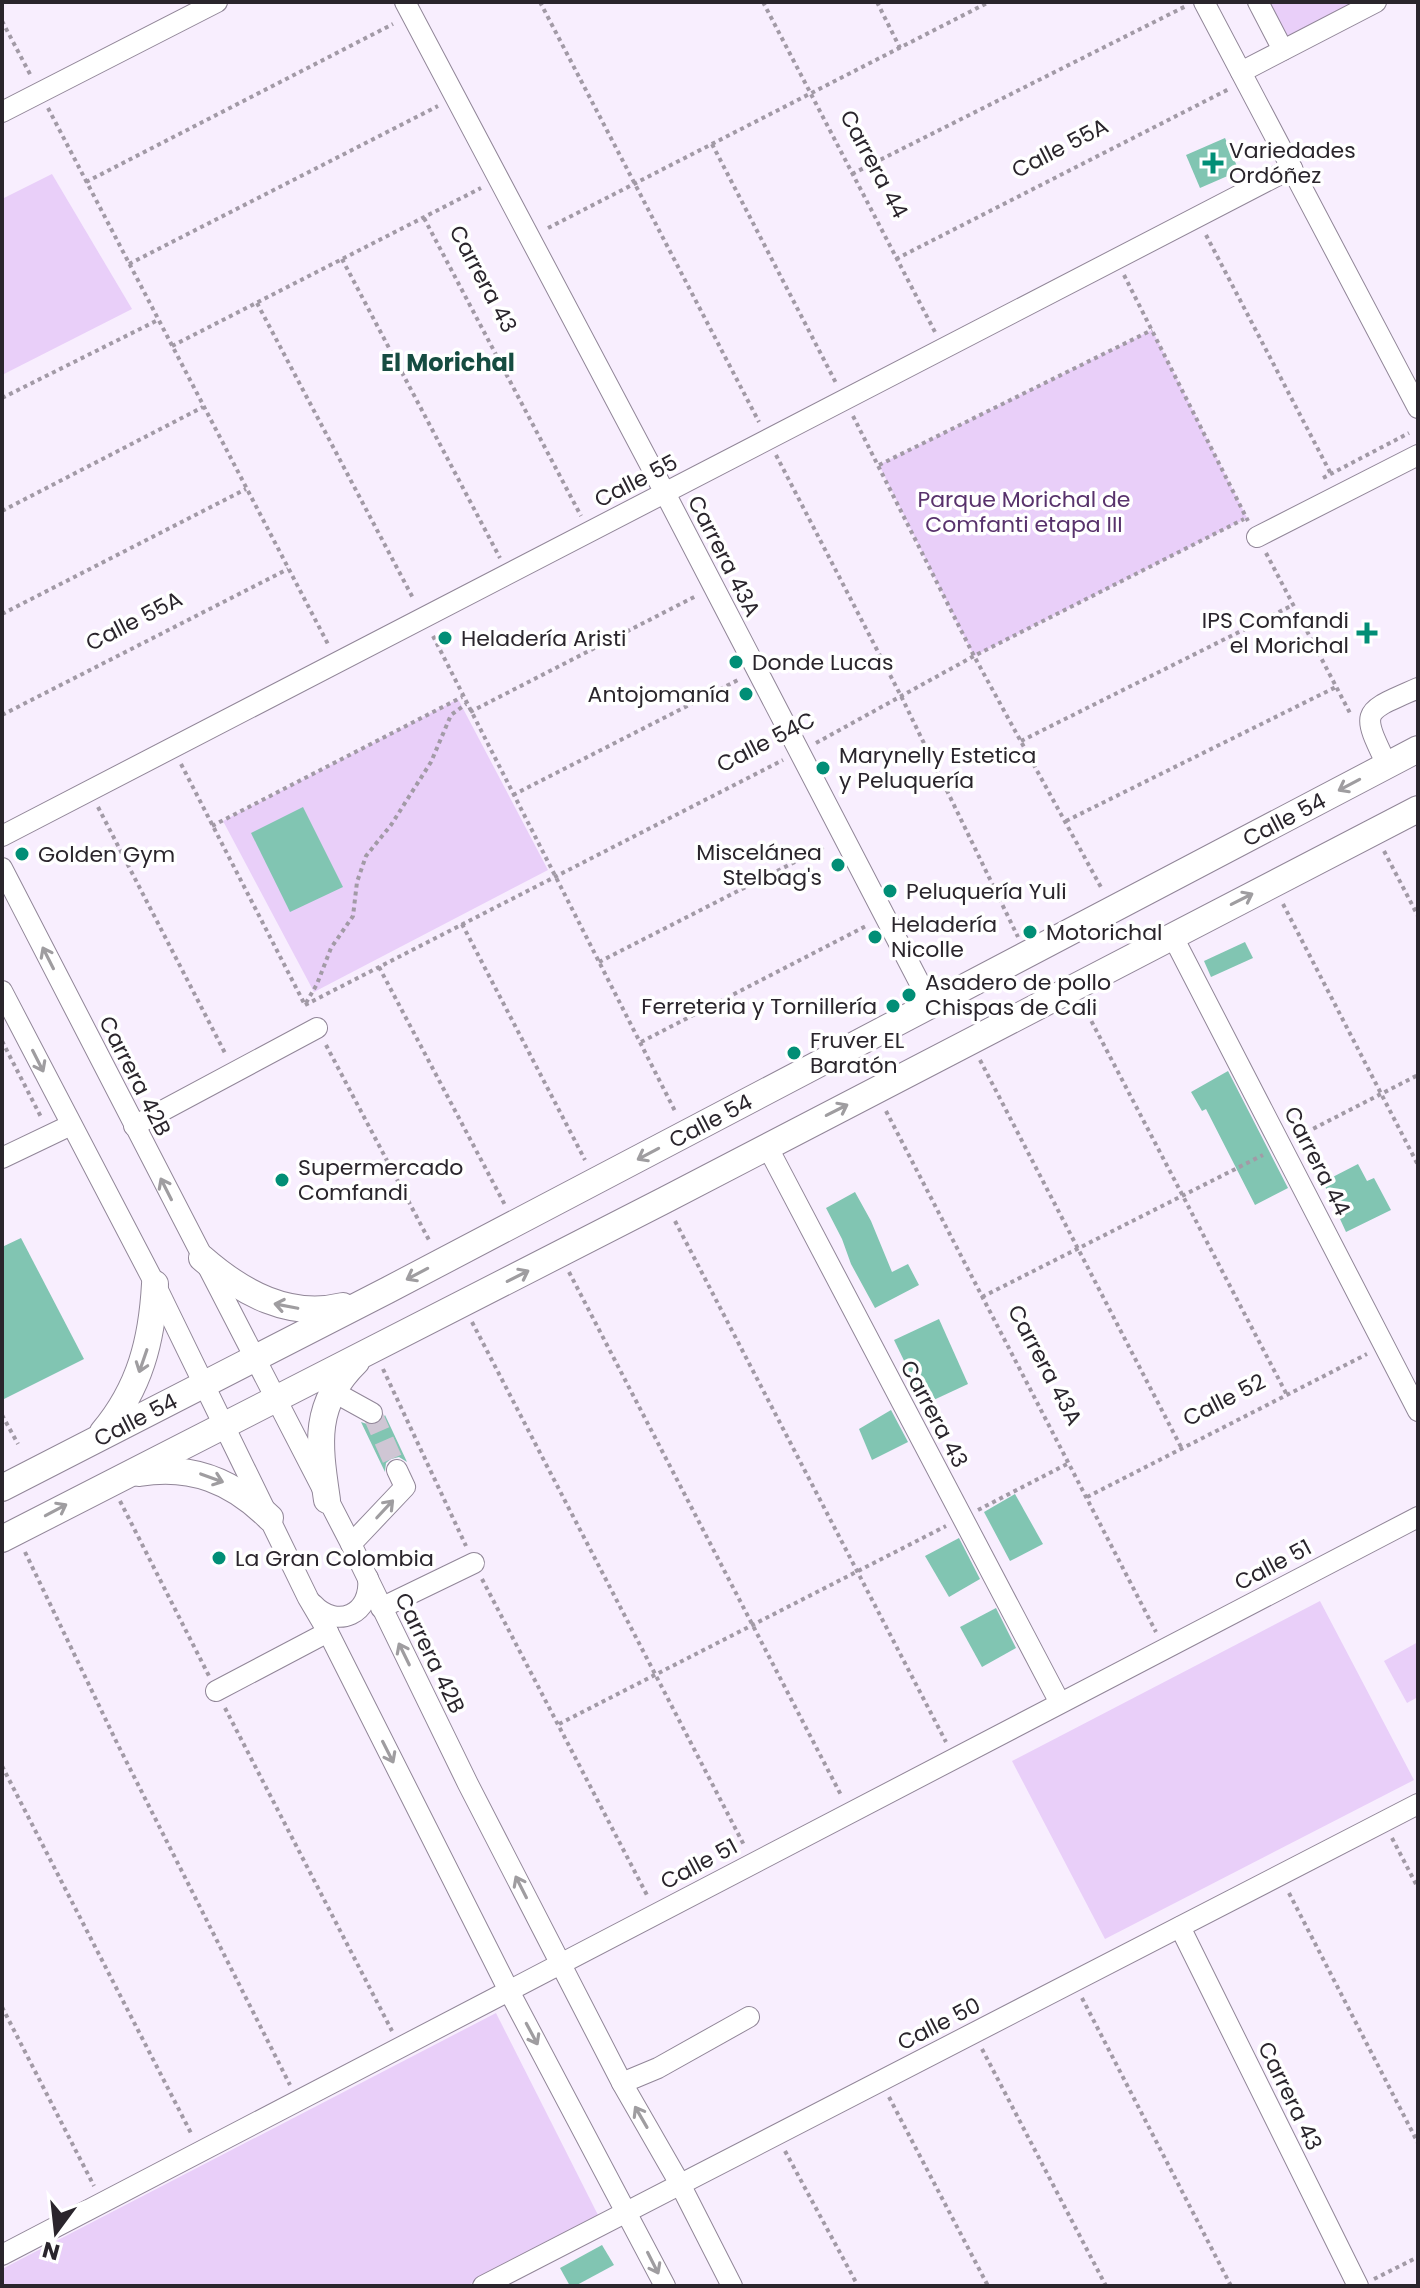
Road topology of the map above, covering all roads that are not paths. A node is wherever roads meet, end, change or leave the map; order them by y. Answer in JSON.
{"nodes":[{"id":1,"x":217,"y":2,"type":"edge"},
{"id":2,"x":1204,"y":2,"type":"edge"},
{"id":3,"x":1258,"y":2,"type":"edge"},
{"id":4,"x":1376,"y":2,"type":"edge"},
{"id":5,"x":408,"y":8,"type":"edge"},
{"id":6,"x":1283,"y":50,"type":"junction"},
{"id":7,"x":1243,"y":76,"type":"junction"},
{"id":8,"x":2,"y":112,"type":"edge"},
{"id":9,"x":1292,"y":168,"type":"junction"},
{"id":10,"x":1418,"y":408,"type":"edge"},
{"id":11,"x":1418,"y":455,"type":"edge"},
{"id":12,"x":665,"y":493,"type":"junction"},
{"id":13,"x":1257,"y":537,"type":"road end"},
{"id":14,"x":1418,"y":688,"type":"edge"},
{"id":15,"x":1418,"y":749,"type":"edge"},
{"id":16,"x":1387,"y":765,"type":"junction"},
{"id":17,"x":1418,"y":809,"type":"edge"},
{"id":18,"x":2,"y":836,"type":"edge"},
{"id":19,"x":2,"y":868,"type":"edge"},
{"id":20,"x":1172,"y":935,"type":"junction"},
{"id":21,"x":2,"y":991,"type":"edge"},
{"id":22,"x":931,"y":1005,"type":"junction"},
{"id":23,"x":317,"y":1028,"type":"road end"},
{"id":24,"x":71,"y":1125,"type":"junction"},
{"id":25,"x":134,"y":1126,"type":"junction"},
{"id":26,"x":767,"y":1146,"type":"junction"},
{"id":27,"x":2,"y":1158,"type":"edge"},
{"id":28,"x":202,"y":1258,"type":"junction"},
{"id":29,"x":155,"y":1284,"type":"junction"},
{"id":30,"x":388,"y":1290,"type":"junction"},
{"id":31,"x":376,"y":1356,"type":"junction"},
{"id":32,"x":253,"y":1357,"type":"junction"},
{"id":33,"x":202,"y":1384,"type":"junction"},
{"id":34,"x":334,"y":1392,"type":"junction"},
{"id":35,"x":275,"y":1399,"type":"junction"},
{"id":36,"x":1418,"y":1411,"type":"edge"},
{"id":37,"x":372,"y":1413,"type":"tunnel mouth"},
{"id":38,"x":223,"y":1425,"type":"junction"},
{"id":39,"x":96,"y":1440,"type":"junction"},
{"id":40,"x":397,"y":1470,"type":"tunnel mouth"},
{"id":41,"x":2,"y":1488,"type":"edge"},
{"id":42,"x":120,"y":1493,"type":"junction"},
{"id":43,"x":327,"y":1500,"type":"junction"},
{"id":44,"x":1418,"y":1517,"type":"edge"},
{"id":45,"x":270,"y":1518,"type":"junction"},
{"id":46,"x":351,"y":1544,"type":"junction"},
{"id":47,"x":8,"y":1548,"type":"edge"},
{"id":48,"x":474,"y":1563,"type":"road end"},
{"id":49,"x":368,"y":1578,"type":"junction"},
{"id":50,"x":308,"y":1598,"type":"junction"},
{"id":51,"x":381,"y":1608,"type":"junction"},
{"id":52,"x":328,"y":1632,"type":"junction"},
{"id":53,"x":216,"y":1691,"type":"road end"},
{"id":54,"x":1060,"y":1703,"type":"junction"},
{"id":55,"x":1418,"y":1804,"type":"edge"},
{"id":56,"x":1180,"y":1927,"type":"junction"},
{"id":57,"x":561,"y":1963,"type":"junction"},
{"id":58,"x":509,"y":1991,"type":"junction"},
{"id":59,"x":749,"y":2017,"type":"dead end"},
{"id":60,"x":622,"y":2083,"type":"junction"},
{"id":61,"x":680,"y":2184,"type":"junction"},
{"id":62,"x":627,"y":2212,"type":"junction"},
{"id":63,"x":2,"y":2255,"type":"edge"},
{"id":64,"x":483,"y":2286,"type":"edge"},
{"id":65,"x":665,"y":2286,"type":"edge"},
{"id":66,"x":732,"y":2286,"type":"edge"},
{"id":67,"x":1360,"y":2286,"type":"edge"}],
"edges":[{"from":1,"to":8,"type":"street"},
{"from":2,"to":7,"type":"street"},
{"from":3,"to":6,"type":"street"},
{"from":4,"to":6,"type":"street"},
{"from":5,"to":12,"type":"street","name":"Carrera 43A"},
{"from":6,"to":7,"type":"street"},
{"from":7,"to":9,"type":"street"},
{"from":9,"to":10,"type":"street"},
{"from":9,"to":12,"type":"street","name":"Calle 55"},
{"from":11,"to":13,"type":"street"},
{"from":12,"to":18,"type":"street","name":"Calle 55"},
{"from":12,"to":22,"type":"street","name":"Carrera 43A"},
{"from":14,"to":16,"type":"street"},
{"from":15,"to":16,"type":"main road","name":"Calle 54"},
{"from":16,"to":22,"type":"main road","name":"Calle 54","one_way":true},
{"from":20,"to":17,"type":"main road","name":"Calle 54","one_way":true},
{"from":25,"to":19,"type":"street","name":"Carrera 42B","one_way":true},
{"from":26,"to":20,"type":"main road","name":"Calle 54","one_way":true},
{"from":20,"to":36,"type":"street","name":"Carrera 44"},
{"from":21,"to":24,"type":"street","one_way":true},
{"from":22,"to":30,"type":"main road","name":"Calle 54","one_way":true},
{"from":23,"to":25,"type":"street"},
{"from":24,"to":27,"type":"street"},
{"from":24,"to":29,"type":"street"},
{"from":28,"to":25,"type":"street","name":"Carrera 42B","one_way":true},
{"from":31,"to":26,"type":"main road","name":"Calle 54","one_way":true},
{"from":26,"to":54,"type":"street","name":"Carrera 43"},
{"from":30,"to":28,"type":"main road","one_way":true},
{"from":28,"to":32,"type":"street","name":"Carrera 42B"},
{"from":29,"to":33,"type":"street"},
{"from":29,"to":39,"type":"main road","one_way":true},
{"from":30,"to":32,"type":"main road","name":"Calle 54"},
{"from":31,"to":34,"type":"main road"},
{"from":31,"to":35,"type":"main road","name":"Calle 54"},
{"from":32,"to":33,"type":"main road","name":"Calle 54"},
{"from":32,"to":35,"type":"street","name":"Carrera 42B"},
{"from":33,"to":38,"type":"street"},
{"from":33,"to":39,"type":"main road","name":"Calle 54"},
{"from":34,"to":37,"type":"street"},
{"from":34,"to":43,"type":"main road"},
{"from":35,"to":38,"type":"main road","name":"Calle 54"},
{"from":35,"to":43,"type":"street","name":"Carrera 42B"},
{"from":38,"to":42,"type":"main road","name":"Calle 54"},
{"from":38,"to":45,"type":"street"},
{"from":39,"to":41,"type":"main road","name":"Calle 54"},
{"from":46,"to":40,"type":"street","one_way":true},
{"from":42,"to":45,"type":"main road","one_way":true},
{"from":47,"to":42,"type":"main road","name":"Calle 54","one_way":true},
{"from":43,"to":46,"type":"street","name":"Carrera 42B"},
{"from":44,"to":54,"type":"street","name":"Calle 51"},
{"from":45,"to":50,"type":"street"},
{"from":46,"to":49,"type":"street","name":"Carrera 42B"},
{"from":48,"to":51,"type":"street"},
{"from":49,"to":50,"type":"street"},
{"from":49,"to":51,"type":"street","name":"Carrera 42B"},
{"from":50,"to":52,"type":"street"},
{"from":57,"to":51,"type":"street","name":"Carrera 42B","one_way":true},
{"from":52,"to":53,"type":"street"},
{"from":52,"to":58,"type":"street","one_way":true},
{"from":54,"to":57,"type":"street","name":"Calle 51"},
{"from":55,"to":56,"type":"street","name":"Calle 50"},
{"from":56,"to":61,"type":"street","name":"Calle 50"},
{"from":56,"to":67,"type":"street","name":"Carrera 43"},
{"from":57,"to":58,"type":"street","name":"Calle 51"},
{"from":57,"to":60,"type":"street","name":"Carrera 42B"},
{"from":58,"to":62,"type":"street","one_way":true},
{"from":58,"to":63,"type":"street","name":"Calle 51"},
{"from":59,"to":60,"type":"street"},
{"from":61,"to":60,"type":"street","name":"Carrera 42B","one_way":true},
{"from":61,"to":62,"type":"street","name":"Calle 50"},
{"from":61,"to":66,"type":"street","name":"Carrera 42B"},
{"from":62,"to":64,"type":"street","name":"Calle 50"},
{"from":62,"to":65,"type":"street","one_way":true}]}
